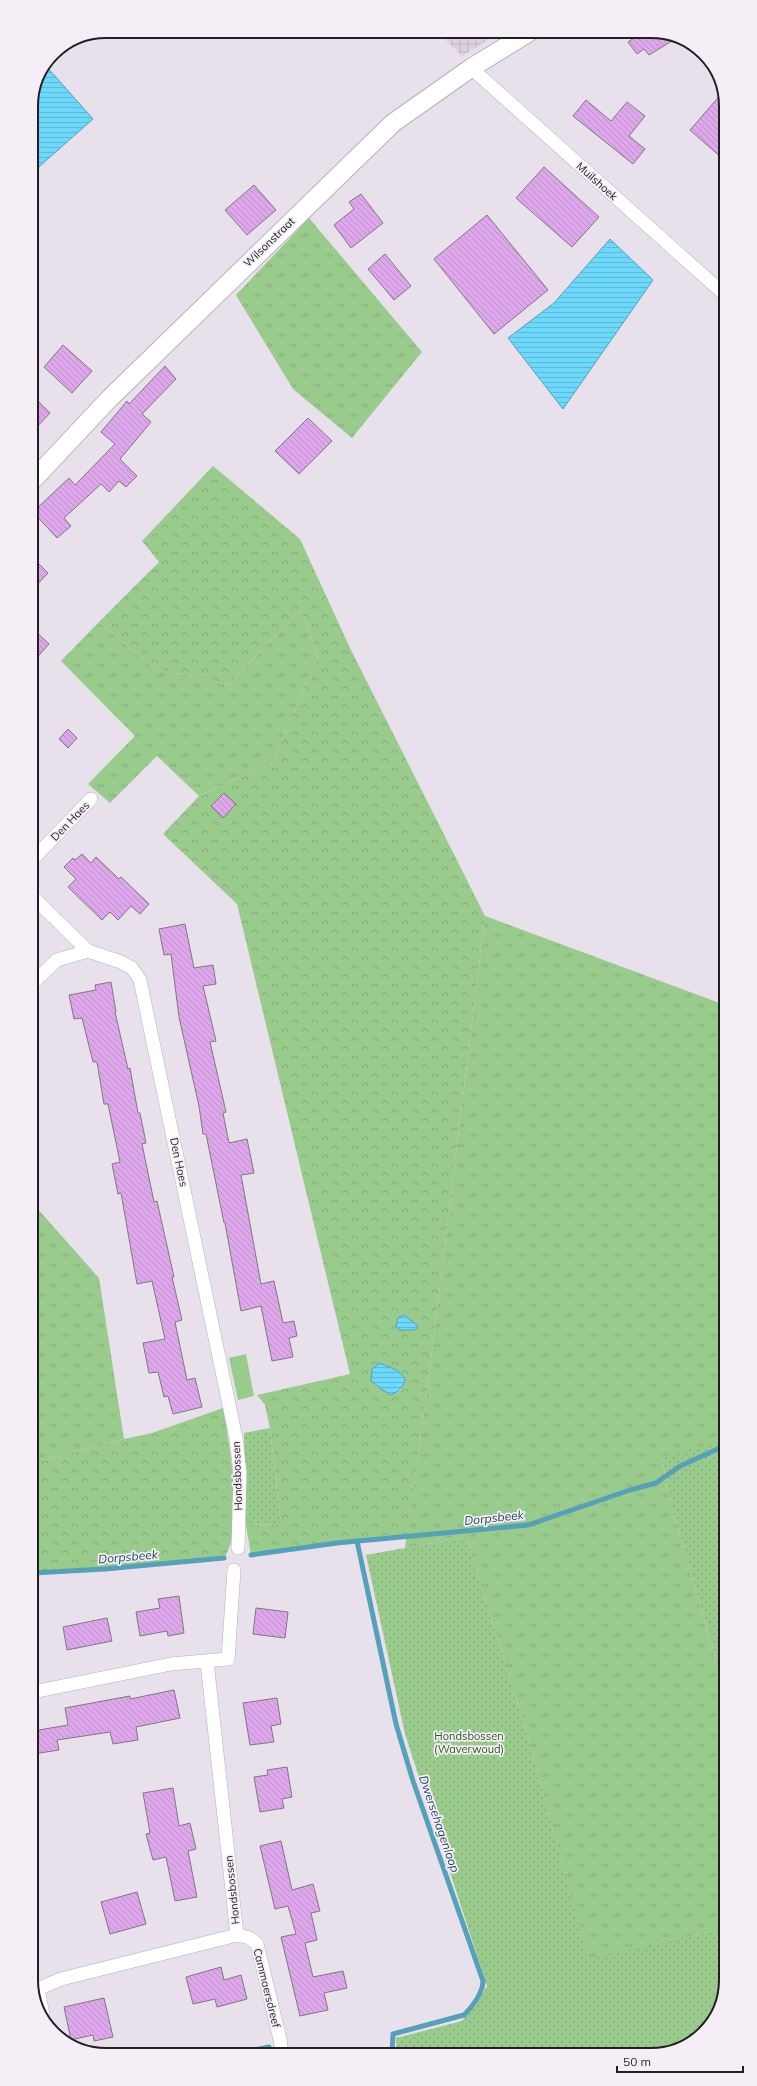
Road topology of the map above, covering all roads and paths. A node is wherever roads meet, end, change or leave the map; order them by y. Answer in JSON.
{"nodes":[{"id":1,"x":520,"y":38,"type":"edge"},
{"id":2,"x":471,"y":68,"type":"junction"},
{"id":3,"x":719,"y":290,"type":"edge"},
{"id":4,"x":38,"y":475,"type":"edge"},
{"id":5,"x":91,"y":799,"type":"dead end"},
{"id":6,"x":38,"y":854,"type":"edge"},
{"id":7,"x":38,"y":902,"type":"edge"},
{"id":8,"x":88,"y":952,"type":"junction"},
{"id":9,"x":38,"y":978,"type":"edge"},
{"id":10,"x":231,"y":1405,"type":"joint"},
{"id":11,"x":238,"y":1548,"type":"dead end"},
{"id":12,"x":234,"y":1570,"type":"dead end"},
{"id":13,"x":207,"y":1662,"type":"junction"},
{"id":14,"x":38,"y":1691,"type":"edge"},
{"id":15,"x":237,"y":1935,"type":"junction"},
{"id":16,"x":39,"y":1989,"type":"edge"},
{"id":17,"x":281,"y":2048,"type":"edge"}],
"edges":[{"from":1,"to":2,"type":"street","name":"Wilsonstraat"},
{"from":2,"to":3,"type":"street","name":"Muilshoek"},
{"from":2,"to":4,"type":"street","name":"Wilsonstraat"},
{"from":5,"to":6,"type":"street","name":"Den Haes"},
{"from":7,"to":8,"type":"street","name":"Den Haes"},
{"from":8,"to":9,"type":"street"},
{"from":8,"to":10,"type":"street","name":"Den Haes"},
{"from":10,"to":11,"type":"street","name":"Hondsbossen"},
{"from":12,"to":13,"type":"street"},
{"from":13,"to":14,"type":"street"},
{"from":13,"to":15,"type":"street","name":"Hondsbossen"},
{"from":15,"to":16,"type":"street","name":"Hondsbossen"},
{"from":15,"to":17,"type":"street","name":"Cammaersdreef"}]}
